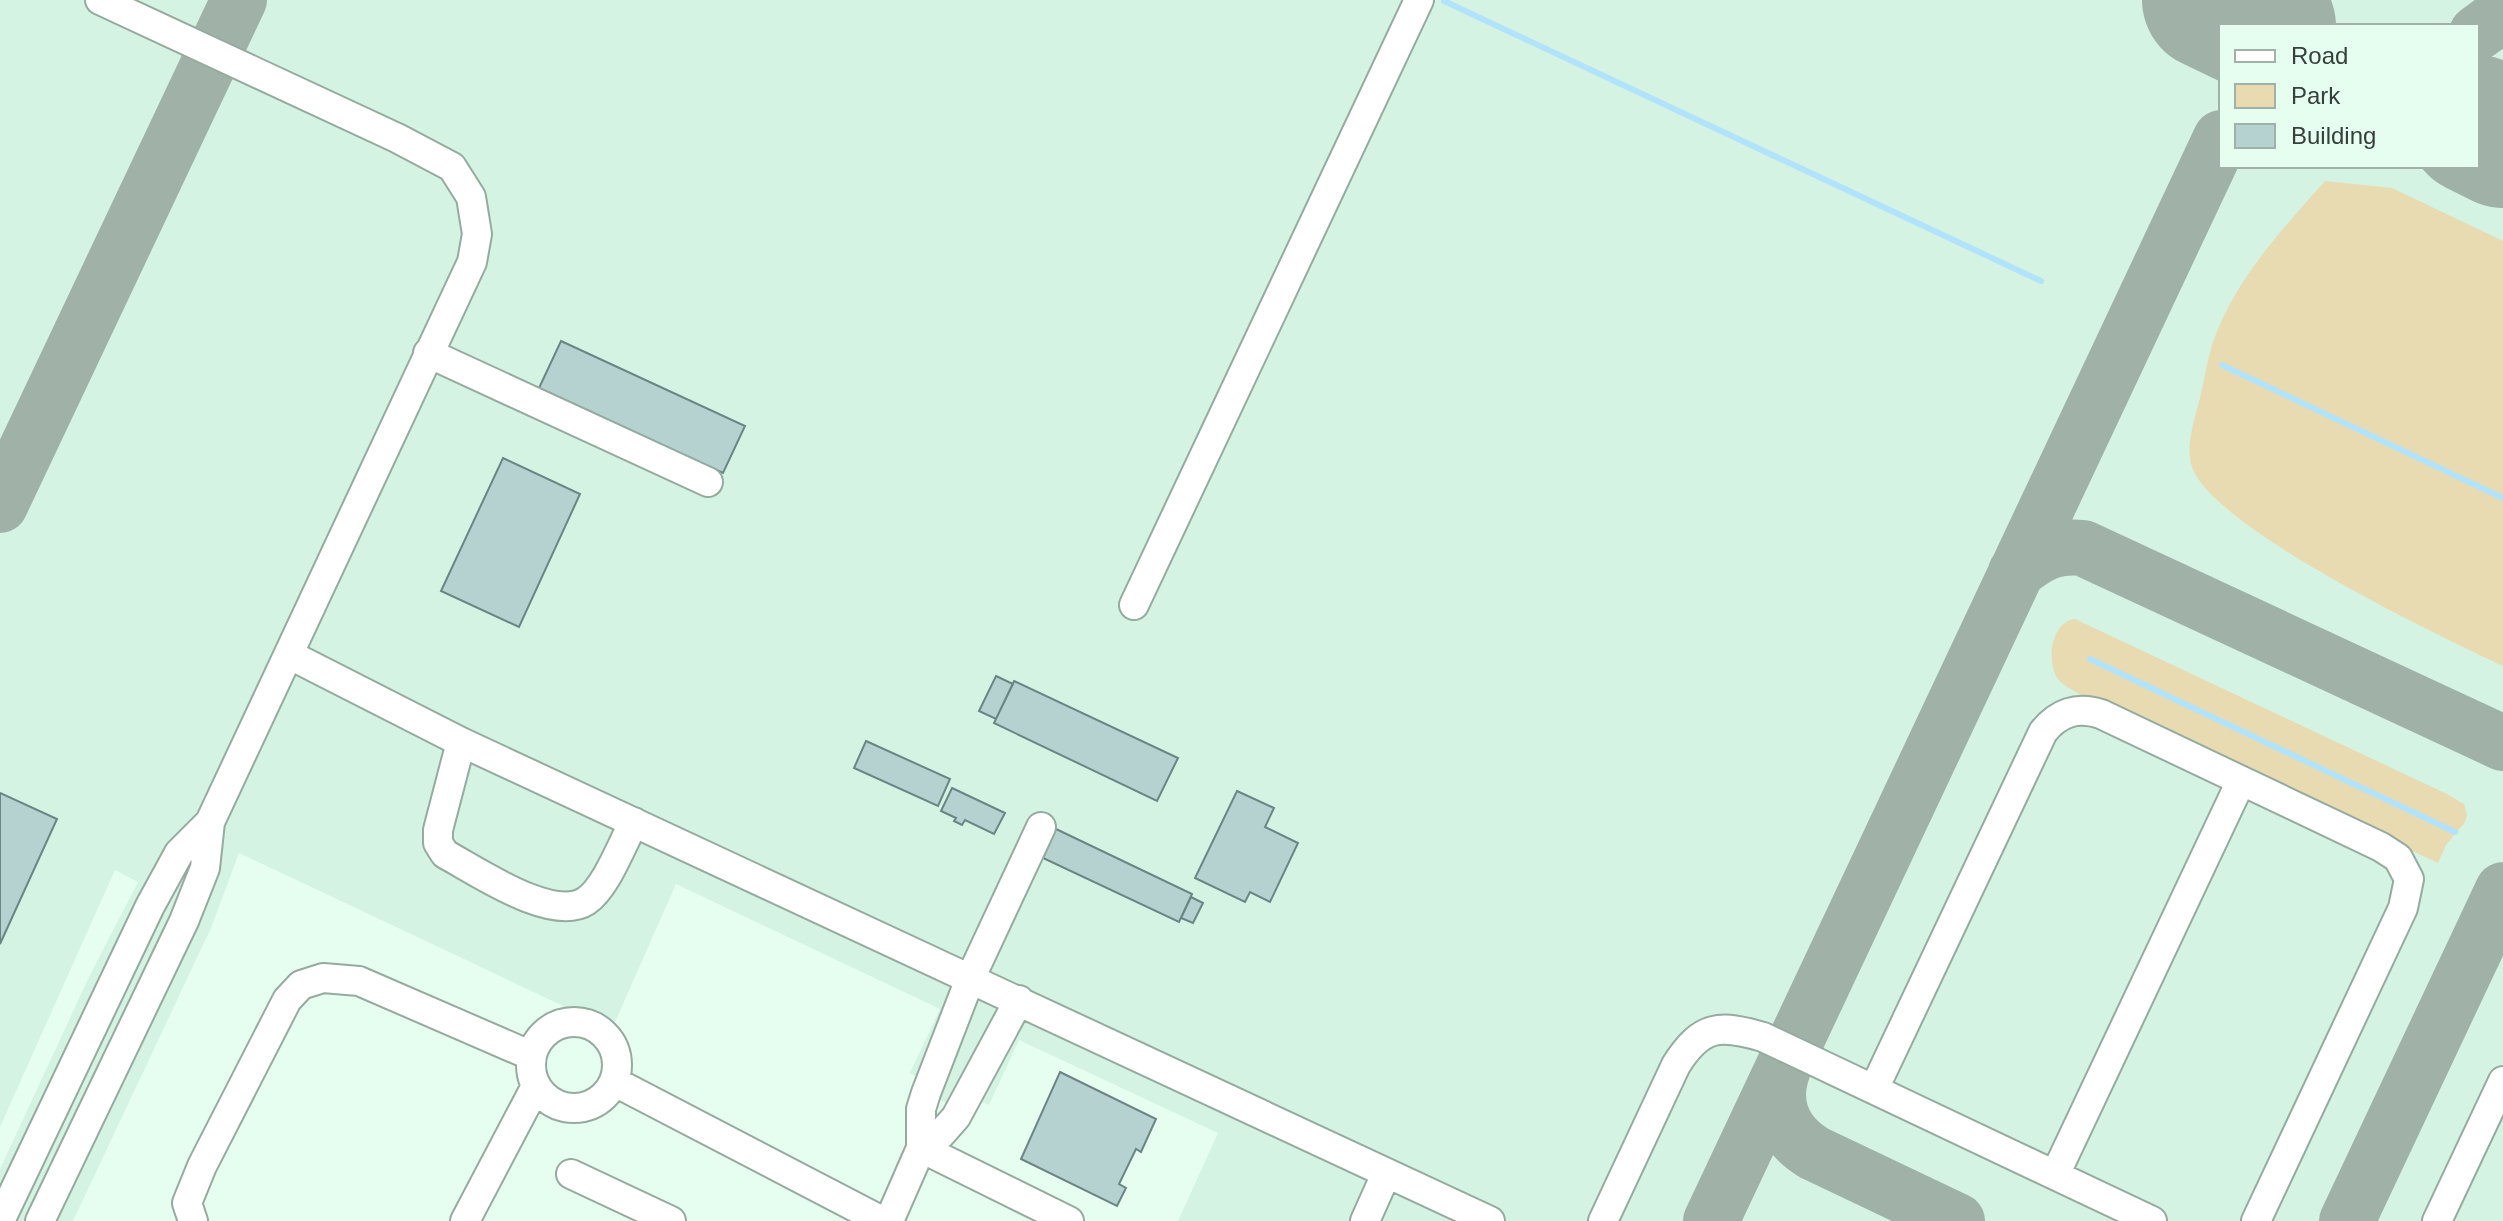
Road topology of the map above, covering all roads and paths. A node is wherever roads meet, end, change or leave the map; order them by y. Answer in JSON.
{"nodes":[{"id":1,"x":100,"y":0,"type":"edge"},
{"id":2,"x":1419,"y":0,"type":"edge"},
{"id":3,"x":428,"y":353,"type":"junction"},
{"id":4,"x":708,"y":482,"type":"dead end"},
{"id":5,"x":1134,"y":605,"type":"dead end"},
{"id":6,"x":290,"y":655,"type":"junction"},
{"id":7,"x":461,"y":742,"type":"junction"},
{"id":8,"x":2241,"y":781,"type":"junction"},
{"id":9,"x":210,"y":822,"type":"junction"},
{"id":10,"x":634,"y":822,"type":"junction"},
{"id":11,"x":1041,"y":827,"type":"dead end"},
{"id":12,"x":970,"y":979,"type":"junction"},
{"id":13,"x":1019,"y":1000,"type":"junction"},
{"id":14,"x":532,"y":1056,"type":"junction"},
{"id":15,"x":2503,"y":1081,"type":"edge"},
{"id":16,"x":615,"y":1082,"type":"junction"},
{"id":17,"x":536,"y":1086,"type":"junction"},
{"id":18,"x":1874,"y":1089,"type":"junction"},
{"id":19,"x":921,"y":1148,"type":"junction"},
{"id":20,"x":571,"y":1174,"type":"dead end"},
{"id":21,"x":1386,"y":1174,"type":"junction"},
{"id":22,"x":2055,"y":1175,"type":"junction"},
{"id":23,"x":0,"y":1221,"type":"edge"},
{"id":24,"x":40,"y":1221,"type":"edge"},
{"id":25,"x":193,"y":1221,"type":"edge"},
{"id":26,"x":465,"y":1221,"type":"edge"},
{"id":27,"x":671,"y":1221,"type":"edge"},
{"id":28,"x":882,"y":1221,"type":"edge"},
{"id":29,"x":889,"y":1221,"type":"edge"},
{"id":30,"x":1069,"y":1221,"type":"edge"},
{"id":31,"x":1365,"y":1221,"type":"edge"},
{"id":32,"x":1490,"y":1221,"type":"edge"},
{"id":33,"x":1603,"y":1221,"type":"edge"},
{"id":34,"x":2152,"y":1221,"type":"edge"},
{"id":35,"x":2256,"y":1221,"type":"edge"},
{"id":36,"x":2437,"y":1221,"type":"edge"}],
"edges":[{"from":1,"to":3,"type":"lane"},
{"from":2,"to":5,"type":"lane"},
{"from":3,"to":4,"type":"lane"},
{"from":3,"to":6,"type":"lane"},
{"from":6,"to":7,"type":"lane"},
{"from":6,"to":9,"type":"lane"},
{"from":7,"to":10,"type":"lane"},
{"from":7,"to":10,"type":"lane"},
{"from":8,"to":18,"type":"lane"},
{"from":8,"to":22,"type":"lane"},
{"from":8,"to":35,"type":"lane"},
{"from":9,"to":23,"type":"lane"},
{"from":9,"to":24,"type":"lane"},
{"from":10,"to":12,"type":"lane"},
{"from":11,"to":12,"type":"lane"},
{"from":12,"to":13,"type":"lane"},
{"from":12,"to":19,"type":"lane"},
{"from":13,"to":19,"type":"lane"},
{"from":13,"to":21,"type":"lane"},
{"from":14,"to":16,"type":"lane"},
{"from":14,"to":17,"type":"lane"},
{"from":14,"to":25,"type":"lane"},
{"from":15,"to":36,"type":"lane"},
{"from":16,"to":17,"type":"lane"},
{"from":16,"to":28,"type":"lane"},
{"from":17,"to":26,"type":"lane"},
{"from":18,"to":22,"type":"lane"},
{"from":18,"to":33,"type":"lane"},
{"from":19,"to":29,"type":"lane"},
{"from":19,"to":30,"type":"lane"},
{"from":20,"to":27,"type":"lane"},
{"from":21,"to":31,"type":"lane"},
{"from":21,"to":32,"type":"lane"},
{"from":22,"to":34,"type":"lane"}]}
